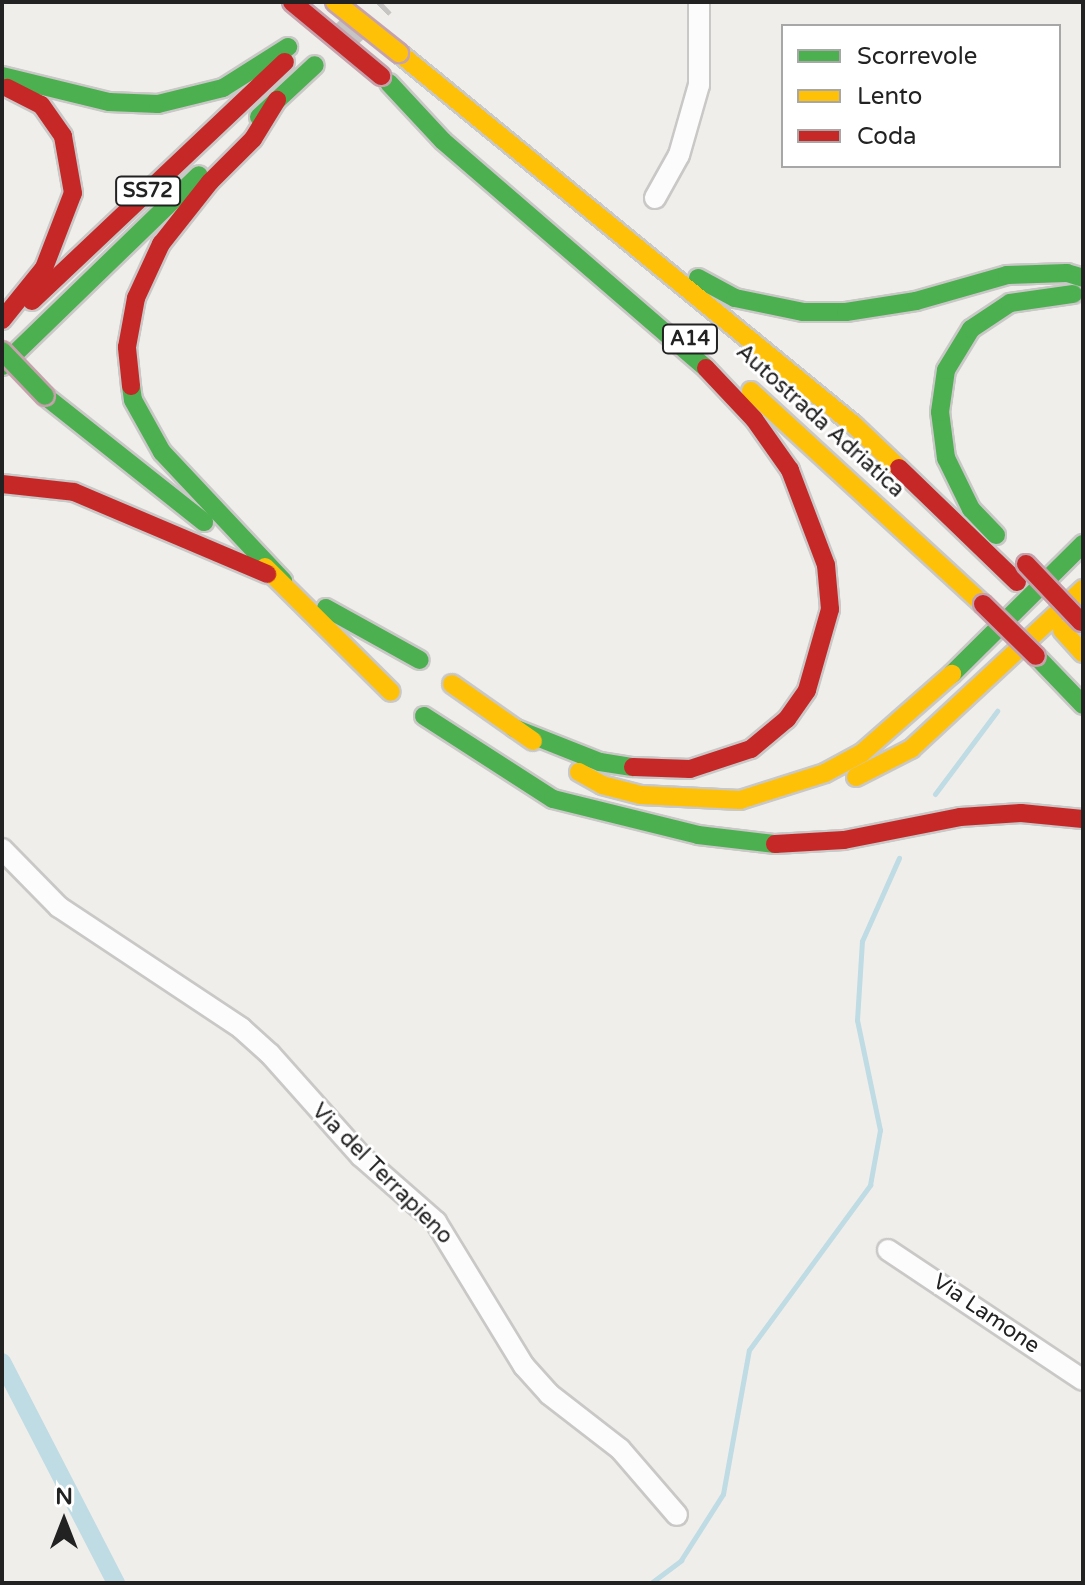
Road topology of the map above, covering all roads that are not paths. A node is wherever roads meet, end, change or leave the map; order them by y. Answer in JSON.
{"nodes":[{"id":1,"x":292,"y":2,"type":"edge"},
{"id":2,"x":335,"y":2,"type":"edge"},
{"id":3,"x":699,"y":2,"type":"edge"},
{"id":4,"x":315,"y":65,"type":"dead end"},
{"id":5,"x":2,"y":76,"type":"edge"},
{"id":6,"x":385,"y":79,"type":"junction"},
{"id":7,"x":2,"y":87,"type":"edge"},
{"id":8,"x":277,"y":100,"type":"junction"},
{"id":9,"x":655,"y":198,"type":"dead end"},
{"id":10,"x":644,"y":249,"type":"junction"},
{"id":11,"x":1083,"y":278,"type":"edge"},
{"id":12,"x":1083,"y":296,"type":"edge"},
{"id":13,"x":2,"y":320,"type":"edge"},
{"id":14,"x":2,"y":330,"type":"edge"},
{"id":15,"x":2,"y":351,"type":"edge"},
{"id":16,"x":2,"y":366,"type":"edge"},
{"id":17,"x":2,"y":484,"type":"edge"},
{"id":18,"x":1083,"y":544,"type":"edge"},
{"id":19,"x":288,"y":586,"type":"junction"},
{"id":20,"x":1083,"y":589,"type":"edge"},
{"id":21,"x":1082,"y":623,"type":"edge"},
{"id":22,"x":1083,"y":653,"type":"edge"},
{"id":23,"x":420,"y":660,"type":"dead end"},
{"id":24,"x":452,"y":684,"type":"dead end"},
{"id":25,"x":391,"y":692,"type":"dead end"},
{"id":26,"x":1083,"y":705,"type":"edge"},
{"id":27,"x":424,"y":716,"type":"dead end"},
{"id":28,"x":514,"y":728,"type":"junction"},
{"id":29,"x":553,"y":799,"type":"junction"},
{"id":30,"x":1083,"y":819,"type":"edge"},
{"id":31,"x":2,"y":849,"type":"edge"},
{"id":32,"x":888,"y":1250,"type":"dead end"},
{"id":33,"x":1083,"y":1380,"type":"edge"},
{"id":34,"x":677,"y":1515,"type":"dead end"}],
"edges":[{"from":1,"to":6,"type":"main road","name":"Autostrada Adriatica","number":"A14","bridge":true},
{"from":2,"to":10,"type":"main road","name":"Autostrada Adriatica","number":"A14","bridge":true},
{"from":3,"to":9,"type":"street"},
{"from":4,"to":8,"type":"main road","number":"SS72"},
{"from":5,"to":14,"type":"main road","number":"SS72"},
{"from":6,"to":26,"type":"main road","name":"Autostrada Adriatica","number":"A14","bridge":true},
{"from":6,"to":28,"type":"main road"},
{"from":7,"to":13,"type":"main road"},
{"from":8,"to":16,"type":"main road","number":"SS72"},
{"from":8,"to":19,"type":"main road"},
{"from":10,"to":11,"type":"main road"},
{"from":10,"to":22,"type":"main road","name":"Autostrada Adriatica","number":"A14"},
{"from":12,"to":21,"type":"main road","bridge":true},
{"from":15,"to":19,"type":"main road","bridge":true},
{"from":17,"to":19,"type":"main road"},
{"from":18,"to":28,"type":"main road"},
{"from":19,"to":23,"type":"main road"},
{"from":19,"to":25,"type":"main road"},
{"from":20,"to":29,"type":"main road"},
{"from":24,"to":28,"type":"main road"},
{"from":27,"to":29,"type":"main road"},
{"from":29,"to":30,"type":"main road"},
{"from":31,"to":34,"type":"street","name":"Via del Terrapieno"},
{"from":32,"to":33,"type":"street","name":"Via Lamone"}]}
